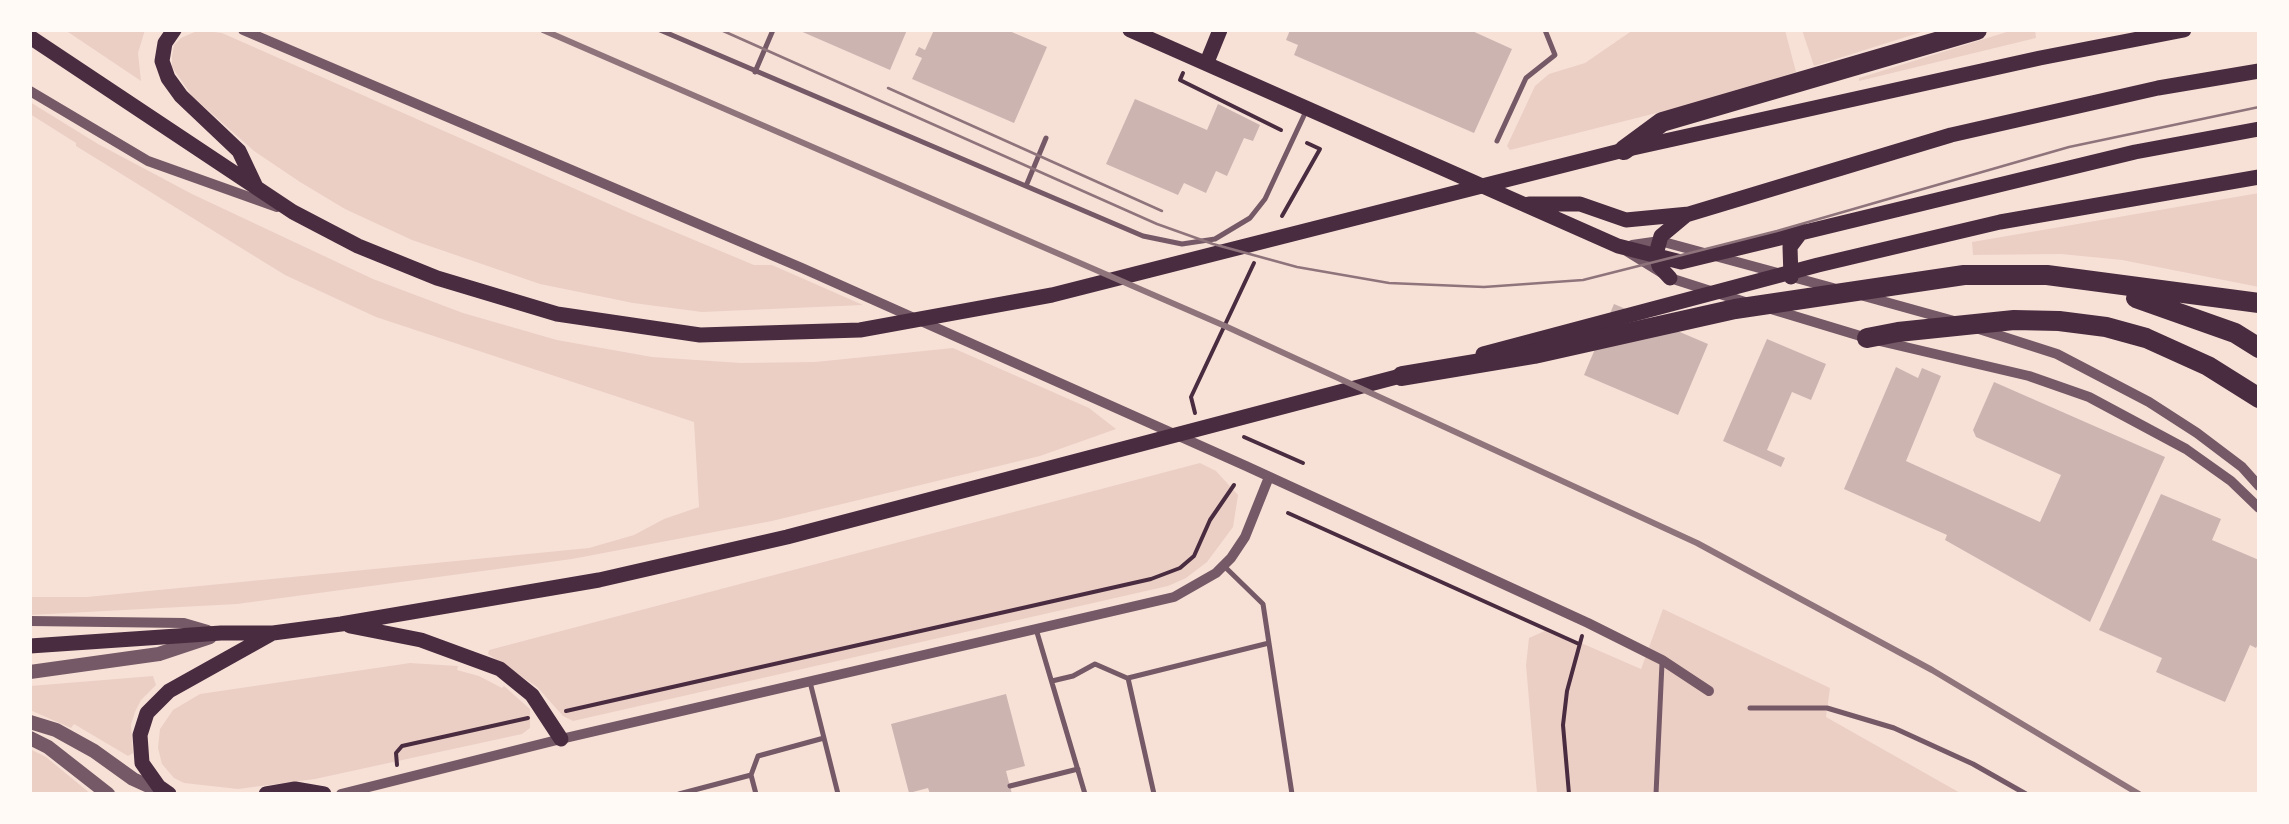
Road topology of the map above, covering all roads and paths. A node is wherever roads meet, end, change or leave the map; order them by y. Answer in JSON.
{"nodes":[{"id":1,"x":174,"y":30,"type":"edge"},
{"id":2,"x":243,"y":30,"type":"edge"},
{"id":3,"x":660,"y":30,"type":"edge"},
{"id":4,"x":774,"y":30,"type":"edge"},
{"id":5,"x":1130,"y":30,"type":"edge"},
{"id":6,"x":1220,"y":30,"type":"edge"},
{"id":7,"x":1546,"y":30,"type":"edge"},
{"id":8,"x":1977,"y":30,"type":"edge"},
{"id":9,"x":2184,"y":30,"type":"edge"},
{"id":10,"x":30,"y":38,"type":"edge"},
{"id":11,"x":1206,"y":62,"type":"junction"},
{"id":12,"x":2259,"y":71,"type":"edge"},
{"id":13,"x":755,"y":72,"type":"junction"},
{"id":14,"x":1180,"y":80,"type":"dead end"},
{"id":15,"x":30,"y":90,"type":"edge"},
{"id":16,"x":1308,"y":106,"type":"junction"},
{"id":17,"x":2259,"y":129,"type":"edge"},
{"id":18,"x":1294,"y":137,"type":"junction"},
{"id":19,"x":1046,"y":138,"type":"dead end"},
{"id":20,"x":1497,"y":142,"type":"dead end"},
{"id":21,"x":1624,"y":150,"type":"junction"},
{"id":22,"x":2259,"y":178,"type":"edge"},
{"id":23,"x":1026,"y":186,"type":"junction"},
{"id":24,"x":256,"y":187,"type":"junction"},
{"id":25,"x":1525,"y":204,"type":"junction"},
{"id":26,"x":293,"y":212,"type":"junction"},
{"id":27,"x":1688,"y":214,"type":"junction"},
{"id":28,"x":1276,"y":224,"type":"dead end"},
{"id":29,"x":1802,"y":230,"type":"junction"},
{"id":30,"x":1618,"y":246,"type":"junction"},
{"id":31,"x":1658,"y":249,"type":"junction"},
{"id":32,"x":1714,"y":256,"type":"junction"},
{"id":33,"x":1255,"y":262,"type":"dead end"},
{"id":34,"x":2047,"y":275,"type":"junction"},
{"id":35,"x":1791,"y":277,"type":"junction"},
{"id":36,"x":1670,"y":278,"type":"junction"},
{"id":37,"x":2259,"y":303,"type":"edge"},
{"id":38,"x":1964,"y":325,"type":"junction"},
{"id":39,"x":1867,"y":338,"type":"junction"},
{"id":40,"x":2259,"y":348,"type":"edge"},
{"id":41,"x":1402,"y":376,"type":"junction"},
{"id":42,"x":2259,"y":398,"type":"edge"},
{"id":43,"x":1210,"y":420,"type":"dead end"},
{"id":44,"x":1243,"y":436,"type":"dead end"},
{"id":45,"x":1304,"y":464,"type":"dead end"},
{"id":46,"x":1269,"y":477,"type":"junction"},
{"id":47,"x":1234,"y":484,"type":"dead end"},
{"id":48,"x":2259,"y":486,"type":"edge"},
{"id":49,"x":2259,"y":508,"type":"edge"},
{"id":50,"x":1288,"y":513,"type":"dead end"},
{"id":51,"x":1224,"y":566,"type":"junction"},
{"id":52,"x":30,"y":621,"type":"edge"},
{"id":53,"x":341,"y":624,"type":"junction"},
{"id":54,"x":1588,"y":624,"type":"junction"},
{"id":55,"x":1036,"y":629,"type":"junction"},
{"id":56,"x":221,"y":633,"type":"junction"},
{"id":57,"x":274,"y":633,"type":"junction"},
{"id":58,"x":1270,"y":643,"type":"junction"},
{"id":59,"x":1579,"y":644,"type":"junction"},
{"id":60,"x":30,"y":646,"type":"edge"},
{"id":61,"x":1662,"y":660,"type":"junction"},
{"id":62,"x":30,"y":672,"type":"edge"},
{"id":63,"x":1128,"y":678,"type":"junction"},
{"id":64,"x":1052,"y":681,"type":"junction"},
{"id":65,"x":810,"y":682,"type":"junction"},
{"id":66,"x":1709,"y":691,"type":"dead end"},
{"id":67,"x":1750,"y":708,"type":"dead end"},
{"id":68,"x":560,"y":712,"type":"dead end"},
{"id":69,"x":533,"y":717,"type":"dead end"},
{"id":70,"x":30,"y":722,"type":"edge"},
{"id":71,"x":30,"y":738,"type":"edge"},
{"id":72,"x":824,"y":738,"type":"junction"},
{"id":73,"x":561,"y":739,"type":"junction"},
{"id":74,"x":396,"y":761,"type":"dead end"},
{"id":75,"x":1078,"y":769,"type":"junction"},
{"id":76,"x":750,"y":775,"type":"junction"},
{"id":77,"x":1010,"y":786,"type":"dead end"},
{"id":78,"x":108,"y":794,"type":"edge"},
{"id":79,"x":168,"y":794,"type":"edge"},
{"id":80,"x":266,"y":794,"type":"edge"},
{"id":81,"x":324,"y":794,"type":"edge"},
{"id":82,"x":341,"y":794,"type":"edge"},
{"id":83,"x":678,"y":794,"type":"edge"},
{"id":84,"x":756,"y":794,"type":"edge"},
{"id":85,"x":838,"y":794,"type":"edge"},
{"id":86,"x":1084,"y":794,"type":"edge"},
{"id":87,"x":1154,"y":794,"type":"edge"},
{"id":88,"x":1292,"y":794,"type":"edge"},
{"id":89,"x":1569,"y":794,"type":"edge"},
{"id":90,"x":1656,"y":794,"type":"edge"},
{"id":91,"x":2026,"y":794,"type":"edge"}],
"edges":[{"from":1,"to":24,"type":"main road"},
{"from":2,"to":46,"type":"street"},
{"from":3,"to":13,"type":"lane"},
{"from":4,"to":13,"type":"lane"},
{"from":5,"to":11,"type":"main road"},
{"from":6,"to":11,"type":"main road"},
{"from":7,"to":20,"type":"lane"},
{"from":8,"to":21,"type":"highway"},
{"from":9,"to":21,"type":"main road"},
{"from":10,"to":24,"type":"main road"},
{"from":11,"to":16,"type":"main road"},
{"from":12,"to":27,"type":"main road"},
{"from":13,"to":23,"type":"lane"},
{"from":14,"to":18,"type":"path"},
{"from":15,"to":26,"type":"street"},
{"from":16,"to":18,"type":"lane"},
{"from":16,"to":25,"type":"main road"},
{"from":17,"to":29,"type":"main road"},
{"from":18,"to":23,"type":"lane"},
{"from":18,"to":28,"type":"path"},
{"from":19,"to":23,"type":"lane"},
{"from":21,"to":26,"type":"main road"},
{"from":22,"to":41,"type":"main road"},
{"from":24,"to":26,"type":"main road"},
{"from":25,"to":27,"type":"main road"},
{"from":25,"to":30,"type":"main road"},
{"from":27,"to":31,"type":"main road"},
{"from":29,"to":32,"type":"main road"},
{"from":29,"to":35,"type":"main road"},
{"from":30,"to":31,"type":"main road"},
{"from":30,"to":36,"type":"street"},
{"from":31,"to":32,"type":"main road"},
{"from":31,"to":36,"type":"main road"},
{"from":32,"to":35,"type":"street"},
{"from":33,"to":43,"type":"path"},
{"from":34,"to":37,"type":"highway"},
{"from":34,"to":40,"type":"highway"},
{"from":34,"to":41,"type":"highway"},
{"from":35,"to":38,"type":"street"},
{"from":36,"to":39,"type":"street"},
{"from":38,"to":39,"type":"highway"},
{"from":38,"to":42,"type":"highway"},
{"from":38,"to":48,"type":"street"},
{"from":39,"to":49,"type":"street"},
{"from":41,"to":53,"type":"main road"},
{"from":44,"to":45,"type":"path"},
{"from":46,"to":51,"type":"street"},
{"from":46,"to":54,"type":"street"},
{"from":47,"to":68,"type":"path"},
{"from":50,"to":59,"type":"path"},
{"from":51,"to":55,"type":"street"},
{"from":51,"to":58,"type":"lane"},
{"from":52,"to":56,"type":"street"},
{"from":53,"to":57,"type":"main road"},
{"from":53,"to":73,"type":"main road"},
{"from":54,"to":59,"type":"path"},
{"from":54,"to":61,"type":"street"},
{"from":55,"to":64,"type":"lane"},
{"from":55,"to":65,"type":"street"},
{"from":56,"to":57,"type":"main road"},
{"from":56,"to":60,"type":"main road"},
{"from":56,"to":62,"type":"street"},
{"from":57,"to":79,"type":"main road"},
{"from":58,"to":63,"type":"lane"},
{"from":58,"to":88,"type":"lane"},
{"from":59,"to":89,"type":"path"},
{"from":61,"to":66,"type":"street"},
{"from":61,"to":90,"type":"lane"},
{"from":63,"to":64,"type":"lane"},
{"from":63,"to":87,"type":"lane"},
{"from":64,"to":75,"type":"lane"},
{"from":65,"to":72,"type":"lane"},
{"from":65,"to":73,"type":"street"},
{"from":67,"to":91,"type":"lane"},
{"from":69,"to":74,"type":"path"},
{"from":70,"to":79,"type":"street"},
{"from":71,"to":78,"type":"street"},
{"from":72,"to":76,"type":"lane"},
{"from":72,"to":85,"type":"lane"},
{"from":73,"to":82,"type":"street"},
{"from":75,"to":77,"type":"lane"},
{"from":75,"to":86,"type":"lane"},
{"from":76,"to":83,"type":"lane"},
{"from":76,"to":84,"type":"lane"},
{"from":80,"to":81,"type":"main road"}]}
